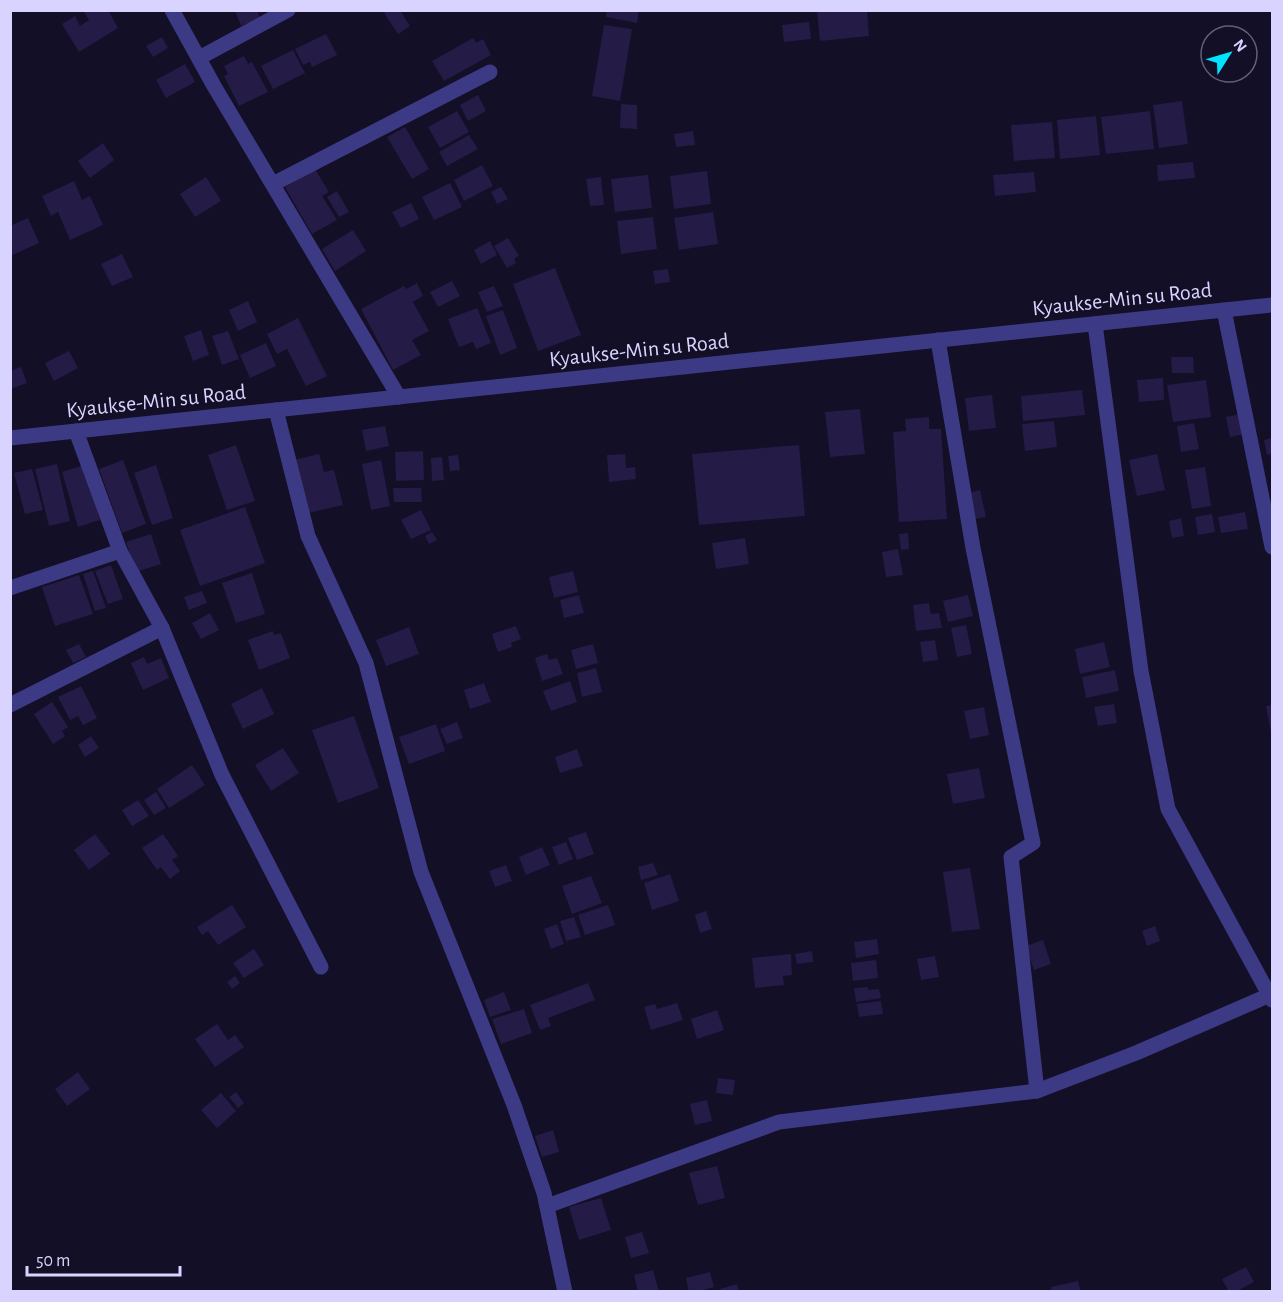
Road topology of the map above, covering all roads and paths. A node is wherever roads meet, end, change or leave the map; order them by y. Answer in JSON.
{"nodes":[{"id":1,"x":172,"y":10,"type":"edge"},
{"id":2,"x":288,"y":10,"type":"edge"},
{"id":3,"x":199,"y":58,"type":"junction"},
{"id":4,"x":490,"y":72,"type":"dead end"},
{"id":5,"x":273,"y":184,"type":"junction"},
{"id":6,"x":1272,"y":304,"type":"edge"},
{"id":7,"x":1224,"y":310,"type":"junction"},
{"id":8,"x":1095,"y":324,"type":"junction"},
{"id":9,"x":938,"y":340,"type":"junction"},
{"id":10,"x":399,"y":397,"type":"junction"},
{"id":11,"x":276,"y":410,"type":"junction"},
{"id":12,"x":75,"y":431,"type":"junction"},
{"id":13,"x":10,"y":438,"type":"edge"},
{"id":14,"x":1272,"y":547,"type":"edge"},
{"id":15,"x":120,"y":551,"type":"junction"},
{"id":16,"x":10,"y":588,"type":"edge"},
{"id":17,"x":162,"y":628,"type":"junction"},
{"id":18,"x":10,"y":705,"type":"edge"},
{"id":19,"x":321,"y":967,"type":"dead end"},
{"id":20,"x":1271,"y":997,"type":"edge"},
{"id":21,"x":1037,"y":1091,"type":"junction"},
{"id":22,"x":547,"y":1206,"type":"junction"},
{"id":23,"x":565,"y":1292,"type":"edge"}],
"edges":[{"from":1,"to":3,"type":"street"},
{"from":2,"to":3,"type":"street"},
{"from":3,"to":5,"type":"street"},
{"from":4,"to":5,"type":"street"},
{"from":5,"to":10,"type":"street"},
{"from":6,"to":7,"type":"street","name":"Kyaukse-Min su Road"},
{"from":7,"to":8,"type":"street","name":"Kyaukse-Min su Road"},
{"from":7,"to":14,"type":"street"},
{"from":8,"to":9,"type":"street","name":"Kyaukse-Min su Road"},
{"from":8,"to":20,"type":"street"},
{"from":9,"to":10,"type":"street","name":"Kyaukse-Min su Road"},
{"from":9,"to":21,"type":"street"},
{"from":10,"to":11,"type":"street","name":"Kyaukse-Min su Road"},
{"from":11,"to":12,"type":"street","name":"Kyaukse-Min su Road"},
{"from":11,"to":22,"type":"street"},
{"from":12,"to":13,"type":"street","name":"Kyaukse-Min su Road"},
{"from":12,"to":15,"type":"street"},
{"from":15,"to":16,"type":"street"},
{"from":15,"to":17,"type":"street"},
{"from":17,"to":18,"type":"street"},
{"from":17,"to":19,"type":"street"},
{"from":20,"to":21,"type":"street"},
{"from":21,"to":22,"type":"street"},
{"from":22,"to":23,"type":"street"}]}
